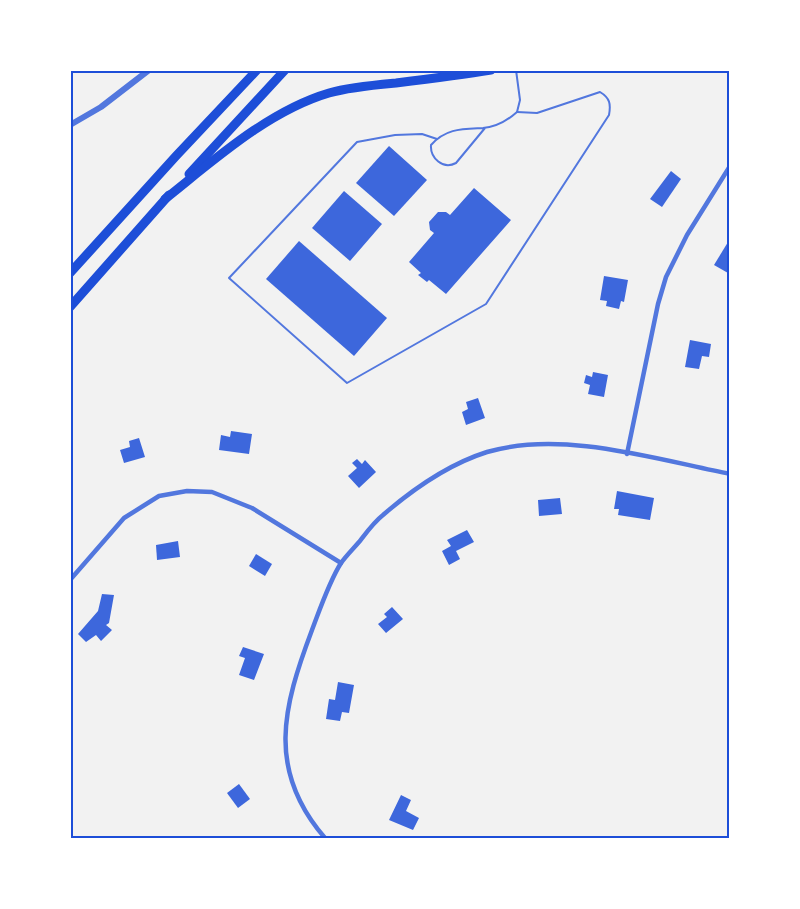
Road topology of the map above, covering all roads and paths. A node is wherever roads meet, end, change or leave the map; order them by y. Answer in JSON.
{"nodes":[{"id":1,"x":149,"y":70,"type":"edge"},
{"id":2,"x":257,"y":70,"type":"edge"},
{"id":3,"x":285,"y":70,"type":"edge"},
{"id":4,"x":491,"y":70,"type":"edge"},
{"id":5,"x":516,"y":70,"type":"edge"},
{"id":6,"x":518,"y":112,"type":"junction"},
{"id":7,"x":70,"y":125,"type":"edge"},
{"id":8,"x":485,"y":128,"type":"junction"},
{"id":9,"x":436,"y":139,"type":"junction"},
{"id":10,"x":729,"y":166,"type":"edge"},
{"id":11,"x":165,"y":199,"type":"junction"},
{"id":12,"x":70,"y":273,"type":"edge"},
{"id":13,"x":70,"y":307,"type":"edge"},
{"id":14,"x":627,"y":454,"type":"junction"},
{"id":15,"x":729,"y":474,"type":"edge"},
{"id":16,"x":341,"y":563,"type":"junction"},
{"id":17,"x":70,"y":580,"type":"edge"},
{"id":18,"x":325,"y":838,"type":"edge"}],
"edges":[{"from":1,"to":7,"type":"street"},
{"from":2,"to":12,"type":"highway"},
{"from":3,"to":11,"type":"highway"},
{"from":4,"to":11,"type":"highway"},
{"from":5,"to":6,"type":"lane"},
{"from":6,"to":8,"type":"lane"},
{"from":6,"to":9,"type":"lane"},
{"from":8,"to":9,"type":"lane"},
{"from":8,"to":9,"type":"lane"},
{"from":10,"to":14,"type":"street"},
{"from":11,"to":13,"type":"highway"},
{"from":14,"to":15,"type":"street"},
{"from":14,"to":16,"type":"street"},
{"from":16,"to":17,"type":"street"},
{"from":16,"to":18,"type":"street"}]}
